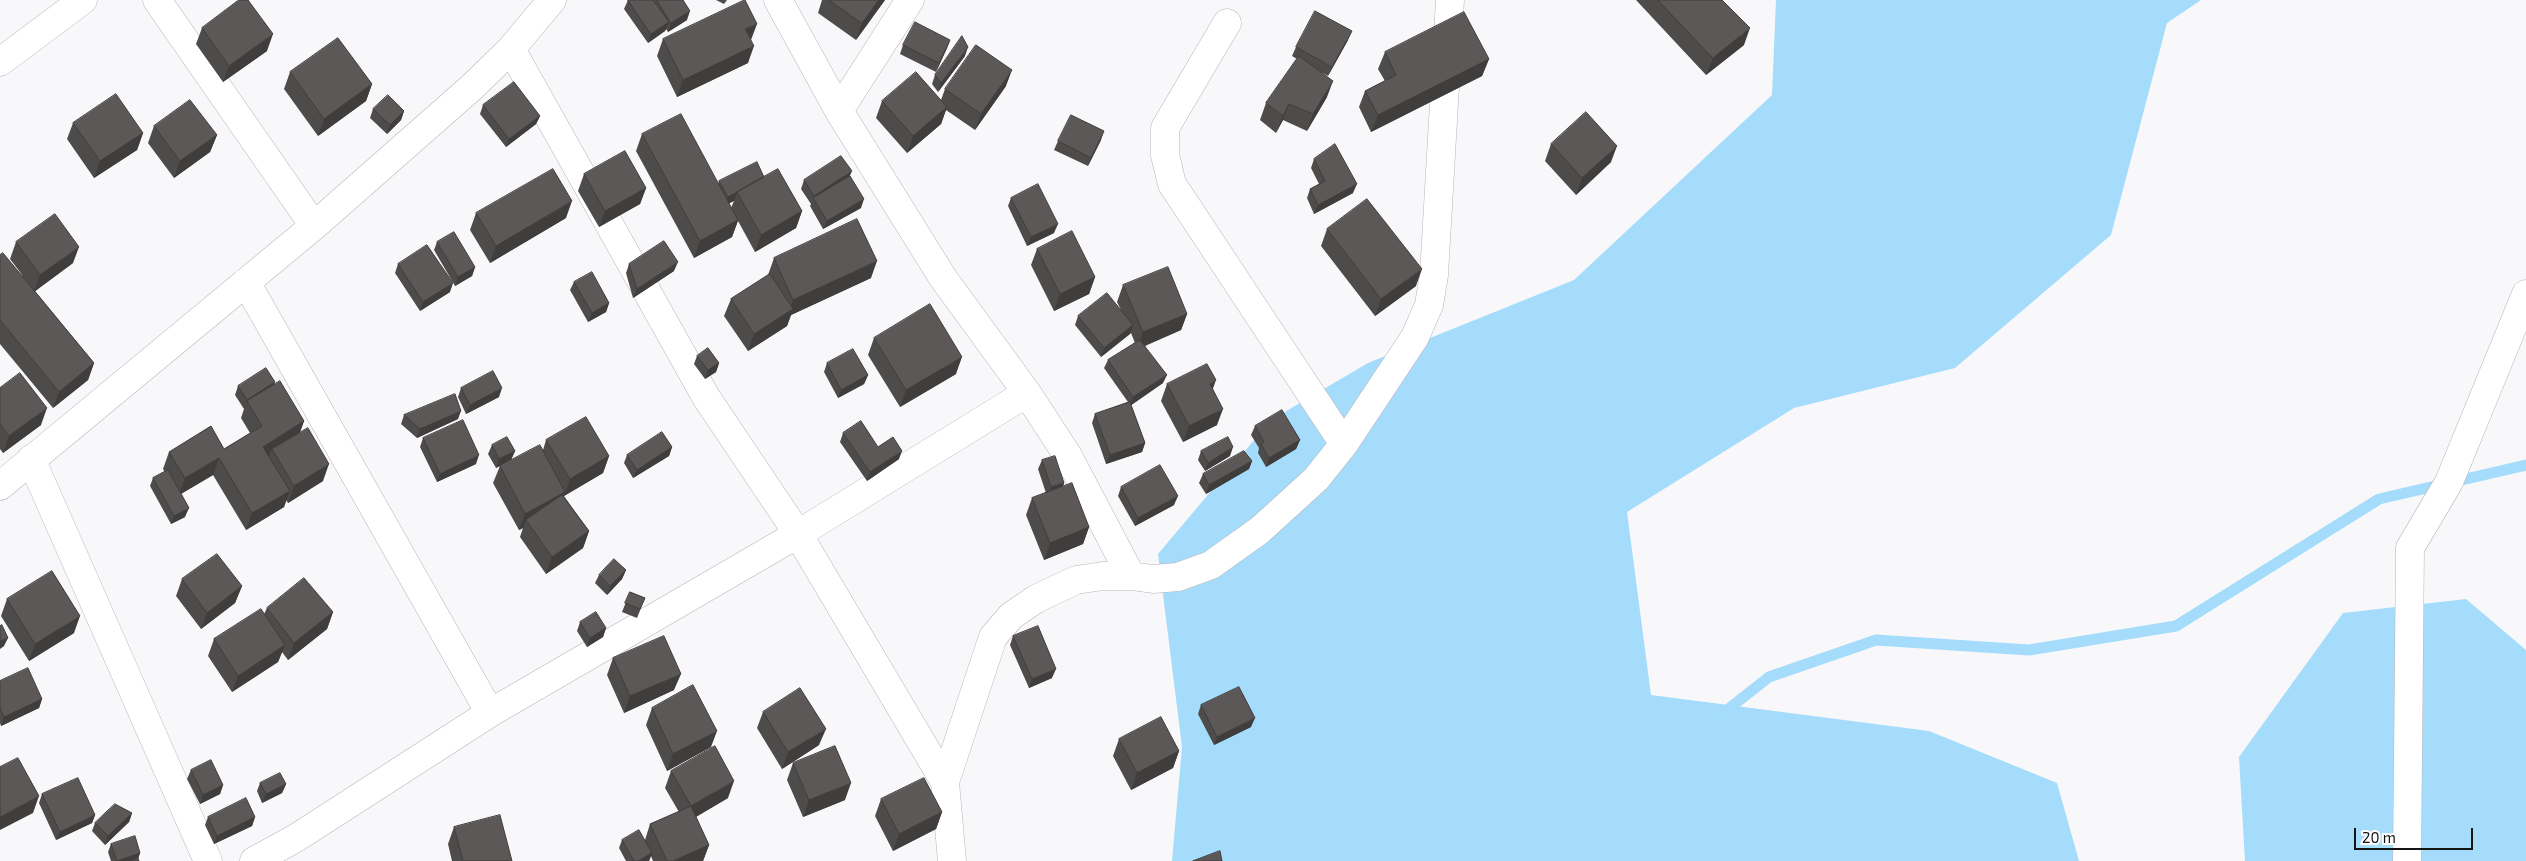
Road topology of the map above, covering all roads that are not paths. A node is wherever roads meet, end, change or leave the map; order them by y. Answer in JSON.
{"nodes":[{"id":1,"x":83,"y":0,"type":"edge"},
{"id":2,"x":157,"y":0,"type":"edge"},
{"id":3,"x":552,"y":0,"type":"edge"},
{"id":4,"x":778,"y":0,"type":"edge"},
{"id":5,"x":910,"y":0,"type":"edge"},
{"id":6,"x":1450,"y":0,"type":"edge"},
{"id":7,"x":1227,"y":23,"type":"dead end"},
{"id":8,"x":511,"y":49,"type":"junction"},
{"id":9,"x":0,"y":62,"type":"edge"},
{"id":10,"x":839,"y":111,"type":"junction"},
{"id":11,"x":314,"y":226,"type":"junction"},
{"id":12,"x":246,"y":282,"type":"junction"},
{"id":13,"x":2526,"y":294,"type":"edge"},
{"id":14,"x":1027,"y":393,"type":"junction"},
{"id":15,"x":1344,"y":444,"type":"junction"},
{"id":16,"x":31,"y":460,"type":"junction"},
{"id":17,"x":0,"y":486,"type":"edge"},
{"id":18,"x":798,"y":534,"type":"junction"},
{"id":19,"x":1131,"y":576,"type":"junction"},
{"id":20,"x":490,"y":713,"type":"junction"},
{"id":21,"x":945,"y":782,"type":"junction"},
{"id":22,"x":208,"y":861,"type":"edge"},
{"id":23,"x":254,"y":861,"type":"edge"},
{"id":24,"x":952,"y":861,"type":"edge"},
{"id":25,"x":2408,"y":861,"type":"edge"}],
"edges":[{"from":1,"to":9,"type":"street"},
{"from":2,"to":11,"type":"street"},
{"from":3,"to":8,"type":"street"},
{"from":4,"to":10,"type":"street"},
{"from":5,"to":10,"type":"street"},
{"from":6,"to":15,"type":"street"},
{"from":7,"to":15,"type":"street"},
{"from":8,"to":11,"type":"street"},
{"from":8,"to":18,"type":"street"},
{"from":10,"to":14,"type":"street"},
{"from":11,"to":12,"type":"street"},
{"from":12,"to":16,"type":"street"},
{"from":12,"to":20,"type":"street"},
{"from":13,"to":25,"type":"street"},
{"from":14,"to":18,"type":"street"},
{"from":14,"to":19,"type":"street"},
{"from":15,"to":19,"type":"street"},
{"from":16,"to":17,"type":"street"},
{"from":16,"to":22,"type":"street"},
{"from":18,"to":20,"type":"street"},
{"from":18,"to":21,"type":"street"},
{"from":19,"to":21,"type":"street"},
{"from":20,"to":23,"type":"street"},
{"from":21,"to":24,"type":"street"}]}
